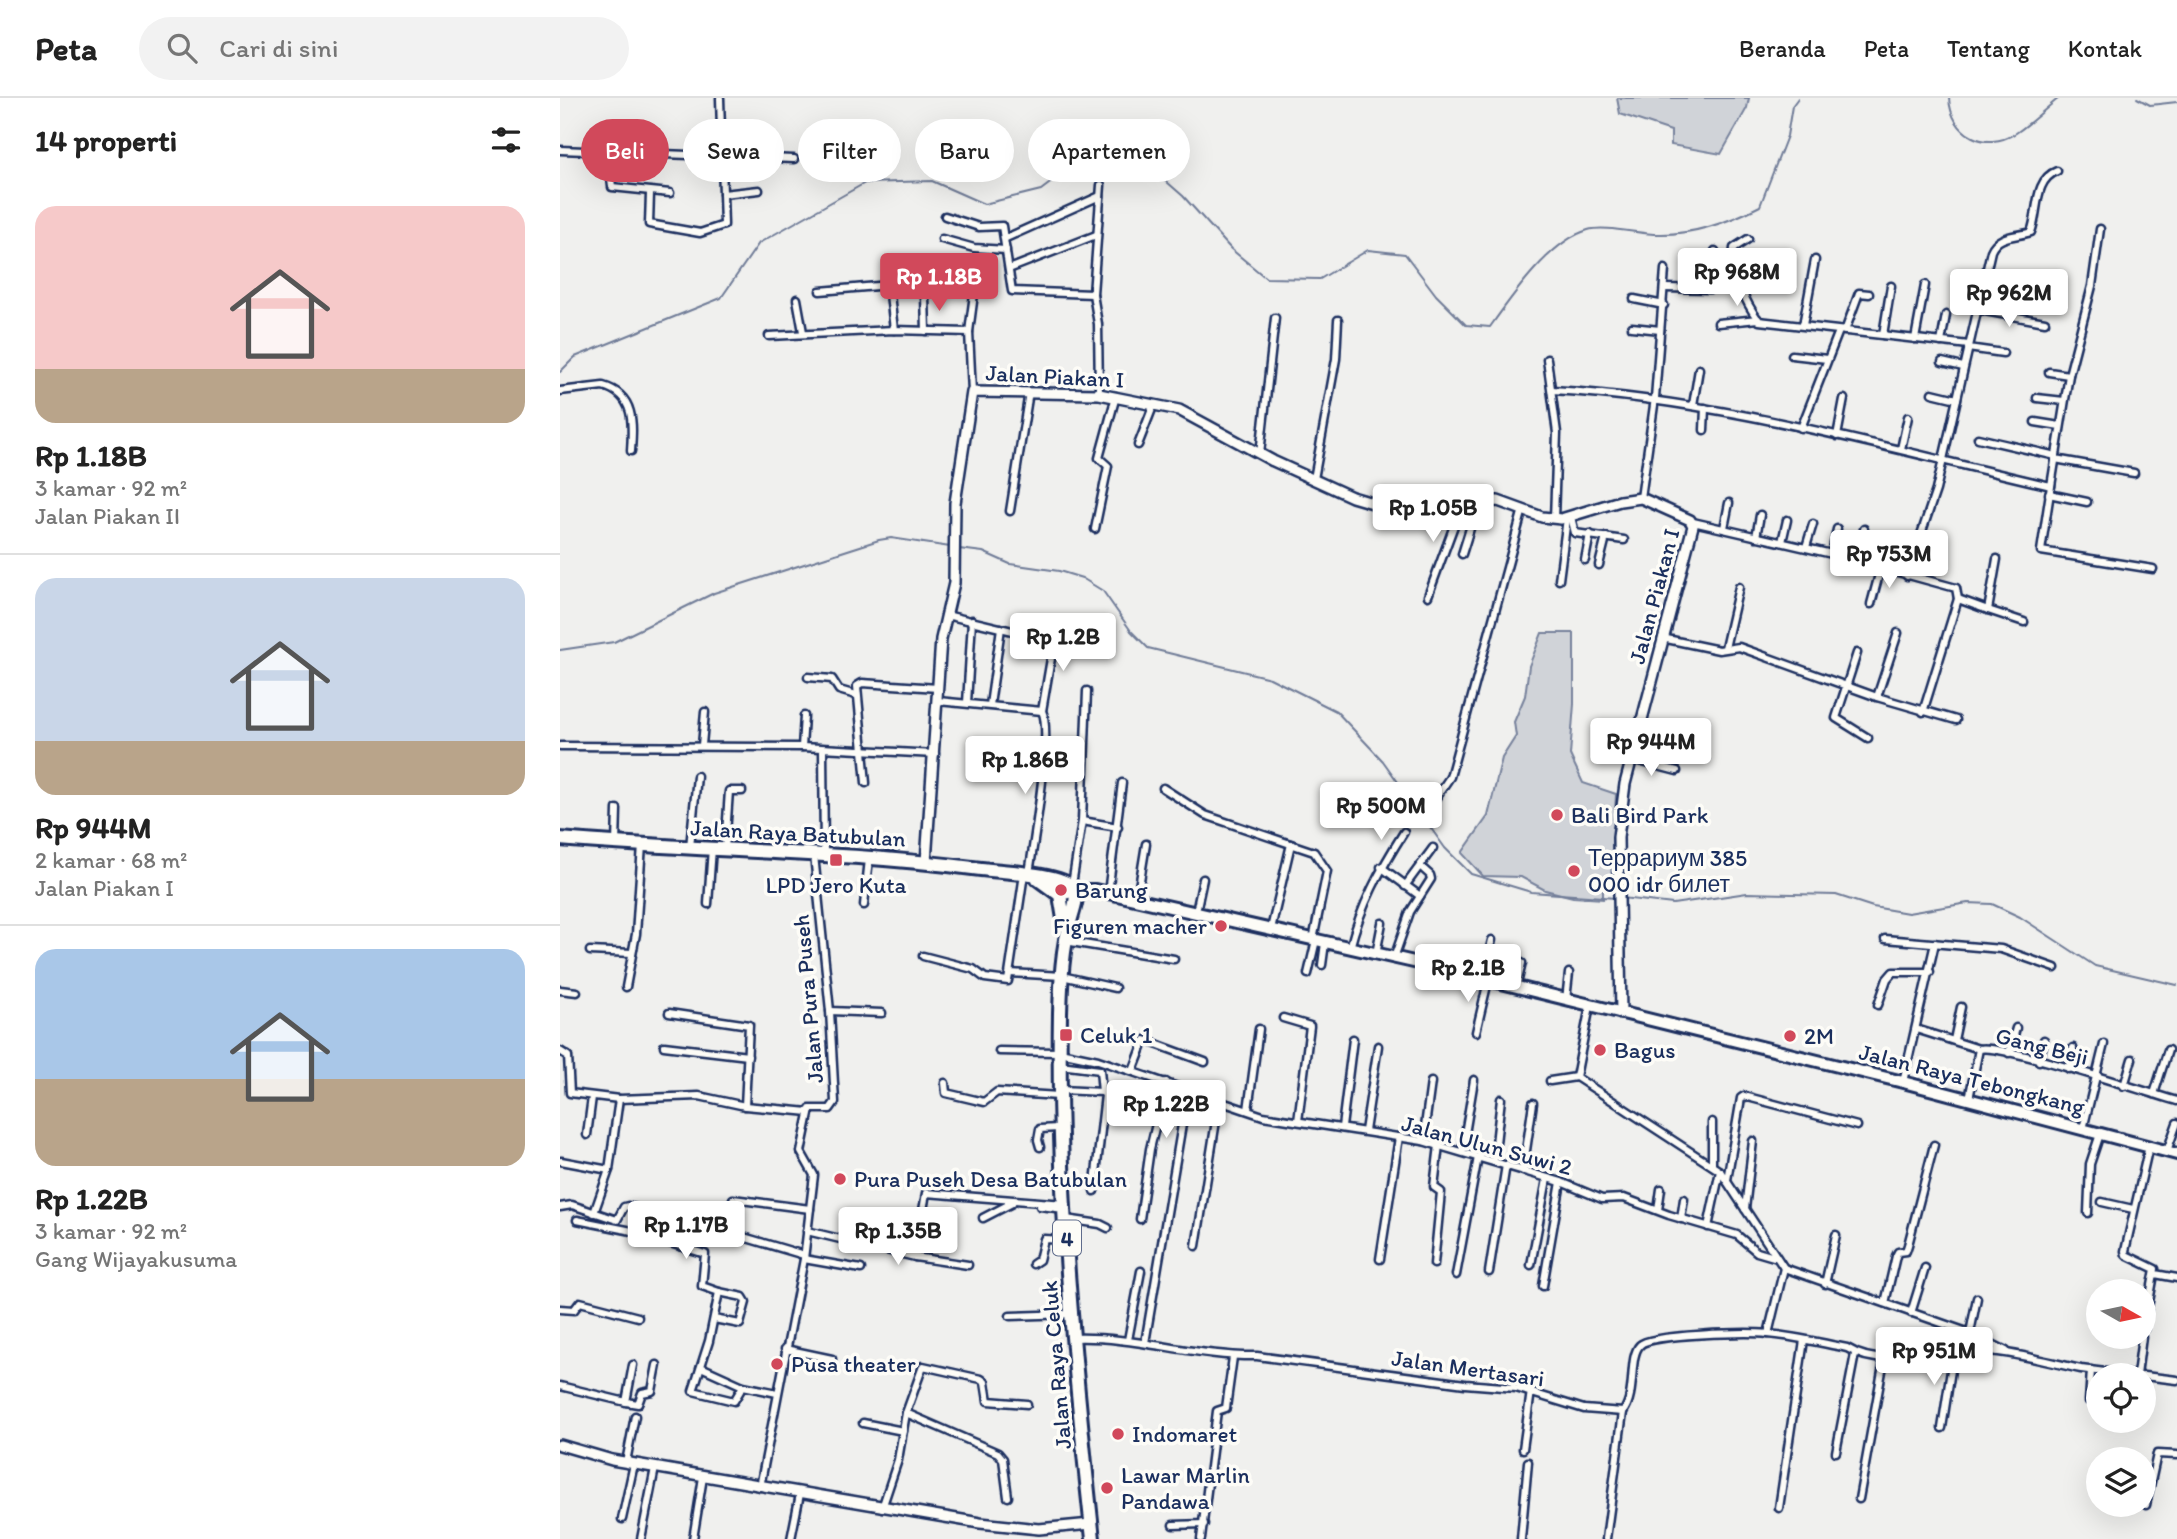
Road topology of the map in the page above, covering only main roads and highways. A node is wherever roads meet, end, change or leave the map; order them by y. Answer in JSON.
{"nodes":[{"id":1,"x":560,"y":839,"type":"edge"},
{"id":2,"x":1029,"y":875,"type":"junction"},
{"id":3,"x":1074,"y":888,"type":"junction"},
{"id":4,"x":1060,"y":895,"type":"junction"},
{"id":5,"x":1065,"y":939,"type":"junction"},
{"id":6,"x":2172,"y":1152,"type":"edge"},
{"id":7,"x":1093,"y":1539,"type":"edge"}],
"edges":[{"from":1,"to":2,"type":"highway","name":"Jalan Raya Batubulan"},
{"from":2,"to":3,"type":"highway","name":"Jalan Raya Batubulan"},
{"from":2,"to":4,"type":"highway","name":"Jalan Raya Batubulan"},
{"from":3,"to":4,"type":"main road","name":"Jalan Raya Tebongkang"},
{"from":3,"to":5,"type":"highway","name":"Jalan Raya Celuk","number":"4"},
{"from":3,"to":6,"type":"main road","name":"Jalan Raya Tebongkang"},
{"from":4,"to":5,"type":"highway","name":"Jalan Raya Celuk","number":"4"},
{"from":5,"to":7,"type":"highway","name":"Jalan Raya Celuk","number":"4"}]}
